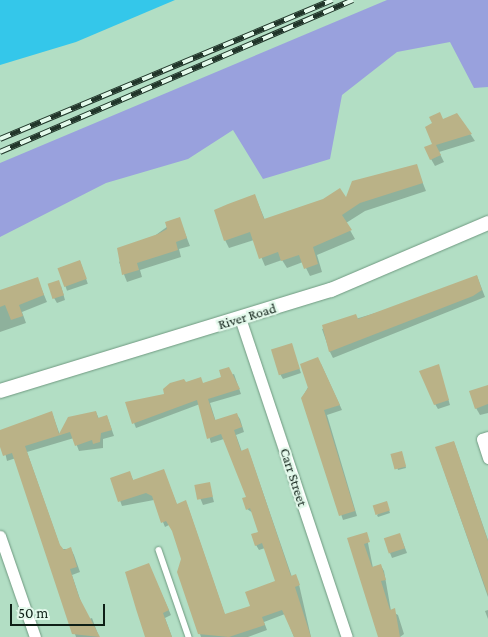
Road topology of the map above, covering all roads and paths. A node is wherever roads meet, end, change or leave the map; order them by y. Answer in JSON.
{"nodes":[{"id":1,"x":488,"y":223,"type":"edge"},
{"id":2,"x":240,"y":318,"type":"junction"},
{"id":3,"x":0,"y":391,"type":"edge"},
{"id":4,"x":485,"y":438,"type":"edge"},
{"id":5,"x":488,"y":458,"type":"edge"},
{"id":6,"x":0,"y":536,"type":"edge"},
{"id":7,"x":159,"y":550,"type":"dead end"},
{"id":8,"x":35,"y":637,"type":"edge"},
{"id":9,"x":189,"y":637,"type":"edge"},
{"id":10,"x":347,"y":637,"type":"edge"}],
"edges":[{"from":1,"to":2,"type":"street","name":"River Road"},
{"from":2,"to":3,"type":"street","name":"River Road"},
{"from":2,"to":10,"type":"street","name":"Carr Street"},
{"from":4,"to":5,"type":"street"},
{"from":6,"to":8,"type":"street"},
{"from":7,"to":9,"type":"lane"}]}
